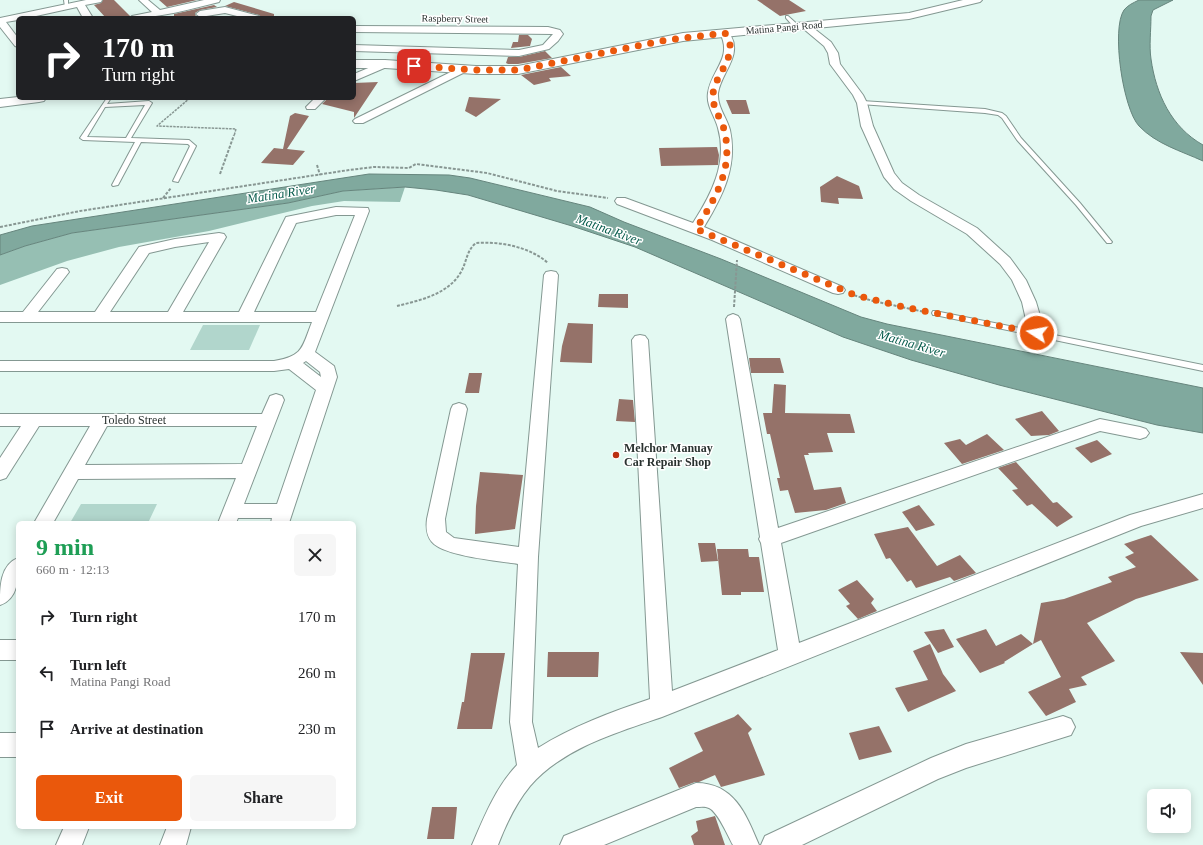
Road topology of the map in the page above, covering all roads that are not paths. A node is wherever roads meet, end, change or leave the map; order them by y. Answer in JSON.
{"nodes":[{"id":1,"x":98,"y":0,"type":"edge"},
{"id":2,"x":143,"y":0,"type":"edge"},
{"id":3,"x":216,"y":0,"type":"edge"},
{"id":4,"x":976,"y":0,"type":"edge"},
{"id":5,"x":67,"y":3,"type":"edge"},
{"id":6,"x":80,"y":4,"type":"junction"},
{"id":7,"x":159,"y":13,"type":"junction"},
{"id":8,"x":19,"y":16,"type":"edge"},
{"id":9,"x":87,"y":16,"type":"edge"},
{"id":10,"x":145,"y":16,"type":"edge"},
{"id":11,"x":191,"y":16,"type":"dead end"},
{"id":12,"x":248,"y":16,"type":"edge"},
{"id":13,"x":16,"y":17,"type":"edge"},
{"id":14,"x":796,"y":23,"type":"junction"},
{"id":15,"x":356,"y":29,"type":"edge"},
{"id":16,"x":725,"y":33,"type":"junction"},
{"id":17,"x":16,"y":41,"type":"edge"},
{"id":18,"x":356,"y":48,"type":"edge"},
{"id":19,"x":356,"y":49,"type":"edge"},
{"id":20,"x":357,"y":63,"type":"edge"},
{"id":21,"x":385,"y":64,"type":"junction"},
{"id":22,"x":463,"y":69,"type":"junction"},
{"id":23,"x":356,"y":77,"type":"edge"},
{"id":24,"x":23,"y":100,"type":"edge"},
{"id":25,"x":108,"y":100,"type":"edge"},
{"id":26,"x":319,"y":100,"type":"edge"},
{"id":27,"x":0,"y":103,"type":"edge"},
{"id":28,"x":862,"y":103,"type":"junction"},
{"id":29,"x":104,"y":106,"type":"junction"},
{"id":30,"x":311,"y":107,"type":"dead end"},
{"id":31,"x":359,"y":122,"type":"dead end"},
{"id":32,"x":128,"y":139,"type":"junction"},
{"id":33,"x":139,"y":140,"type":"junction"},
{"id":34,"x":176,"y":181,"type":"dead end"},
{"id":35,"x":115,"y":185,"type":"dead end"},
{"id":36,"x":622,"y":201,"type":"road end"},
{"id":37,"x":696,"y":229,"type":"junction"},
{"id":38,"x":1109,"y":242,"type":"dead end"},
{"id":39,"x":62,"y":272,"type":"dead end"},
{"id":40,"x":551,"y":275,"type":"road end"},
{"id":41,"x":838,"y":290,"type":"road end"},
{"id":42,"x":733,"y":313,"type":"road end"},
{"id":43,"x":935,"y":314,"type":"road end"},
{"id":44,"x":0,"y":317,"type":"edge"},
{"id":45,"x":27,"y":317,"type":"junction"},
{"id":46,"x":99,"y":317,"type":"junction"},
{"id":47,"x":173,"y":317,"type":"junction"},
{"id":48,"x":244,"y":317,"type":"junction"},
{"id":49,"x":321,"y":317,"type":"junction"},
{"id":50,"x":1037,"y":333,"type":"junction"},
{"id":51,"x":640,"y":340,"type":"dead end"},
{"id":52,"x":307,"y":354,"type":"junction"},
{"id":53,"x":292,"y":363,"type":"junction"},
{"id":54,"x":0,"y":366,"type":"edge"},
{"id":55,"x":1203,"y":368,"type":"edge"},
{"id":56,"x":324,"y":388,"type":"junction"},
{"id":57,"x":276,"y":400,"type":"dead end"},
{"id":58,"x":459,"y":409,"type":"dead end"},
{"id":59,"x":0,"y":420,"type":"edge"},
{"id":60,"x":34,"y":420,"type":"junction"},
{"id":61,"x":102,"y":420,"type":"junction"},
{"id":62,"x":268,"y":420,"type":"junction"},
{"id":63,"x":1140,"y":433,"type":"dead end"},
{"id":64,"x":248,"y":471,"type":"junction"},
{"id":65,"x":72,"y":472,"type":"junction"},
{"id":66,"x":0,"y":473,"type":"edge"},
{"id":67,"x":1203,"y":501,"type":"edge"},
{"id":68,"x":230,"y":517,"type":"edge"},
{"id":69,"x":282,"y":517,"type":"edge"},
{"id":70,"x":44,"y":521,"type":"edge"},
{"id":71,"x":769,"y":539,"type":"junction"},
{"id":72,"x":528,"y":557,"type":"junction"},
{"id":73,"x":16,"y":571,"type":"edge"},
{"id":74,"x":0,"y":596,"type":"edge"},
{"id":75,"x":0,"y":650,"type":"edge"},
{"id":76,"x":16,"y":650,"type":"edge"},
{"id":77,"x":790,"y":655,"type":"junction"},
{"id":78,"x":662,"y":706,"type":"junction"},
{"id":79,"x":1063,"y":727,"type":"dead end"},
{"id":80,"x":0,"y":745,"type":"edge"},
{"id":81,"x":16,"y":745,"type":"edge"},
{"id":82,"x":530,"y":769,"type":"junction"},
{"id":83,"x":76,"y":829,"type":"edge"},
{"id":84,"x":178,"y":829,"type":"edge"},
{"id":85,"x":69,"y":845,"type":"edge"},
{"id":86,"x":173,"y":845,"type":"edge"},
{"id":87,"x":485,"y":845,"type":"edge"},
{"id":88,"x":573,"y":845,"type":"edge"},
{"id":89,"x":746,"y":845,"type":"edge"},
{"id":90,"x":774,"y":845,"type":"edge"}],
"edges":[{"from":1,"to":6,"type":"street"},
{"from":2,"to":7,"type":"street"},
{"from":3,"to":7,"type":"street"},
{"from":4,"to":14,"type":"street","name":"Matina Pangi Road"},
{"from":5,"to":6,"type":"street"},
{"from":5,"to":8,"type":"street"},
{"from":6,"to":9,"type":"street"},
{"from":7,"to":10,"type":"street"},
{"from":11,"to":12,"type":"street"},
{"from":13,"to":17,"type":"street"},
{"from":14,"to":16,"type":"street","name":"Matina Pangi Road"},
{"from":14,"to":28,"type":"street"},
{"from":15,"to":18,"type":"street","name":"Raspberry Street"},
{"from":16,"to":22,"type":"street","name":"Matina Pangi Road"},
{"from":16,"to":37,"type":"street"},
{"from":19,"to":20,"type":"street"},
{"from":20,"to":21,"type":"street","name":"Matina Pangi Road"},
{"from":21,"to":22,"type":"street","name":"Matina Pangi Road"},
{"from":21,"to":23,"type":"street"},
{"from":22,"to":31,"type":"street"},
{"from":24,"to":27,"type":"street"},
{"from":25,"to":29,"type":"lane"},
{"from":26,"to":30,"type":"street"},
{"from":28,"to":38,"type":"lane"},
{"from":28,"to":50,"type":"street"},
{"from":29,"to":32,"type":"lane"},
{"from":29,"to":32,"type":"lane"},
{"from":32,"to":33,"type":"lane"},
{"from":33,"to":34,"type":"lane"},
{"from":33,"to":35,"type":"lane"},
{"from":36,"to":37,"type":"street"},
{"from":37,"to":41,"type":"street"},
{"from":39,"to":45,"type":"street"},
{"from":40,"to":72,"type":"street"},
{"from":42,"to":71,"type":"street"},
{"from":43,"to":50,"type":"lane"},
{"from":44,"to":45,"type":"street"},
{"from":45,"to":46,"type":"street"},
{"from":46,"to":47,"type":"street"},
{"from":46,"to":47,"type":"street"},
{"from":47,"to":48,"type":"street"},
{"from":48,"to":49,"type":"street"},
{"from":48,"to":49,"type":"street"},
{"from":49,"to":52,"type":"street"},
{"from":50,"to":55,"type":"lane"},
{"from":51,"to":78,"type":"street"},
{"from":52,"to":53,"type":"street"},
{"from":52,"to":56,"type":"street"},
{"from":53,"to":54,"type":"street"},
{"from":53,"to":56,"type":"street"},
{"from":56,"to":69,"type":"street"},
{"from":57,"to":62,"type":"street"},
{"from":58,"to":72,"type":"street"},
{"from":59,"to":60,"type":"street","name":"Toledo Street"},
{"from":60,"to":61,"type":"street","name":"Toledo Street"},
{"from":60,"to":66,"type":"street"},
{"from":61,"to":62,"type":"street","name":"Toledo Street"},
{"from":61,"to":65,"type":"street"},
{"from":62,"to":64,"type":"street"},
{"from":63,"to":71,"type":"street"},
{"from":64,"to":65,"type":"street"},
{"from":64,"to":68,"type":"street"},
{"from":65,"to":70,"type":"street"},
{"from":67,"to":77,"type":"street"},
{"from":68,"to":69,"type":"street"},
{"from":71,"to":77,"type":"street"},
{"from":72,"to":82,"type":"street"},
{"from":73,"to":74,"type":"street"},
{"from":75,"to":76,"type":"street"},
{"from":77,"to":78,"type":"street"},
{"from":78,"to":82,"type":"street"},
{"from":79,"to":90,"type":"street"},
{"from":80,"to":81,"type":"street"},
{"from":82,"to":87,"type":"street"},
{"from":83,"to":85,"type":"street"},
{"from":84,"to":86,"type":"street"},
{"from":88,"to":89,"type":"street"}]}
